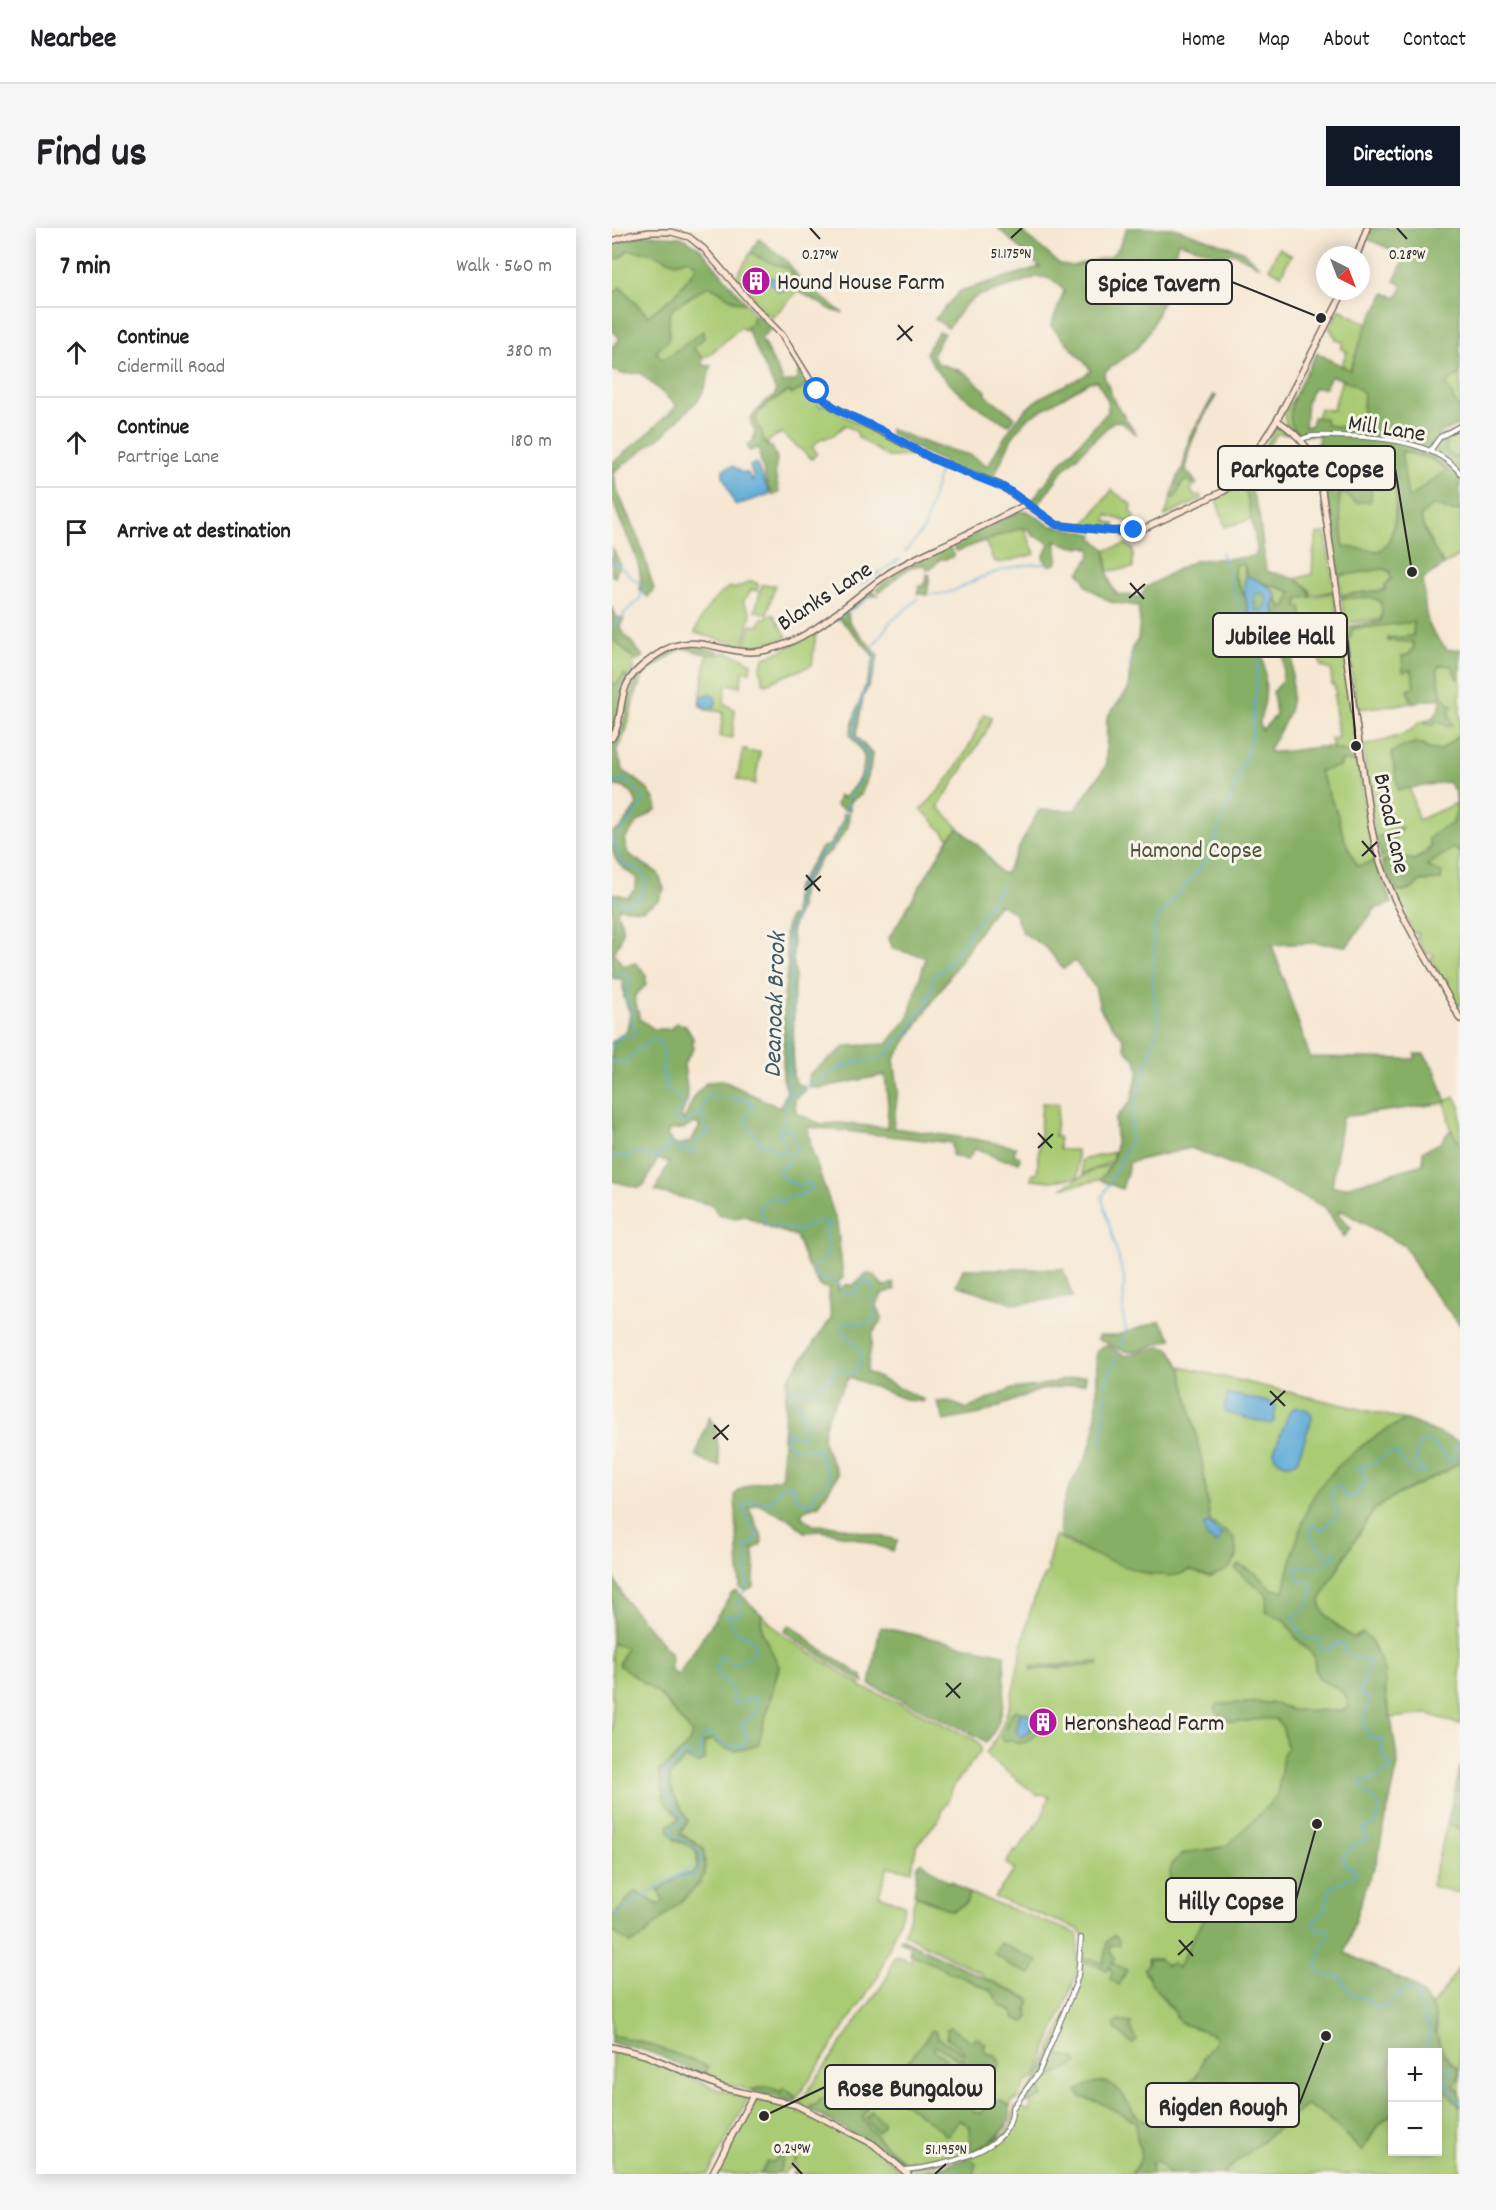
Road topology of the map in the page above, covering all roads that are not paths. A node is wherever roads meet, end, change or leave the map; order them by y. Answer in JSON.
{"nodes":[{"id":1,"x":1367,"y":228,"type":"edge"},
{"id":2,"x":612,"y":241,"type":"edge"},
{"id":3,"x":1360,"y":246,"type":"edge"},
{"id":4,"x":1339,"y":300,"type":"edge"},
{"id":5,"x":1277,"y":420,"type":"junction"},
{"id":6,"x":1460,"y":426,"type":"edge"},
{"id":7,"x":1301,"y":440,"type":"junction"},
{"id":8,"x":1430,"y":451,"type":"junction"},
{"id":9,"x":1460,"y":473,"type":"edge"},
{"id":10,"x":1027,"y":504,"type":"junction"},
{"id":11,"x":612,"y":738,"type":"edge"},
{"id":12,"x":1460,"y":1019,"type":"edge"},
{"id":13,"x":1081,"y":1938,"type":"dead end"},
{"id":14,"x":612,"y":2047,"type":"edge"},
{"id":15,"x":753,"y":2095,"type":"junction"},
{"id":16,"x":907,"y":2172,"type":"edge"},
{"id":17,"x":712,"y":2174,"type":"edge"}],
"edges":[{"from":1,"to":3,"type":"street"},
{"from":2,"to":10,"type":"street"},
{"from":4,"to":5,"type":"street"},
{"from":5,"to":7,"type":"street","name":"Broad Lane"},
{"from":5,"to":10,"type":"street"},
{"from":6,"to":8,"type":"street"},
{"from":7,"to":8,"type":"street","name":"Mill Lane"},
{"from":7,"to":12,"type":"street","name":"Broad Lane"},
{"from":8,"to":9,"type":"street","name":"Mill Lane"},
{"from":10,"to":11,"type":"street","name":"Blanks Lane"},
{"from":13,"to":16,"type":"street"},
{"from":14,"to":15,"type":"street"},
{"from":15,"to":16,"type":"street"},
{"from":15,"to":17,"type":"street"}]}
